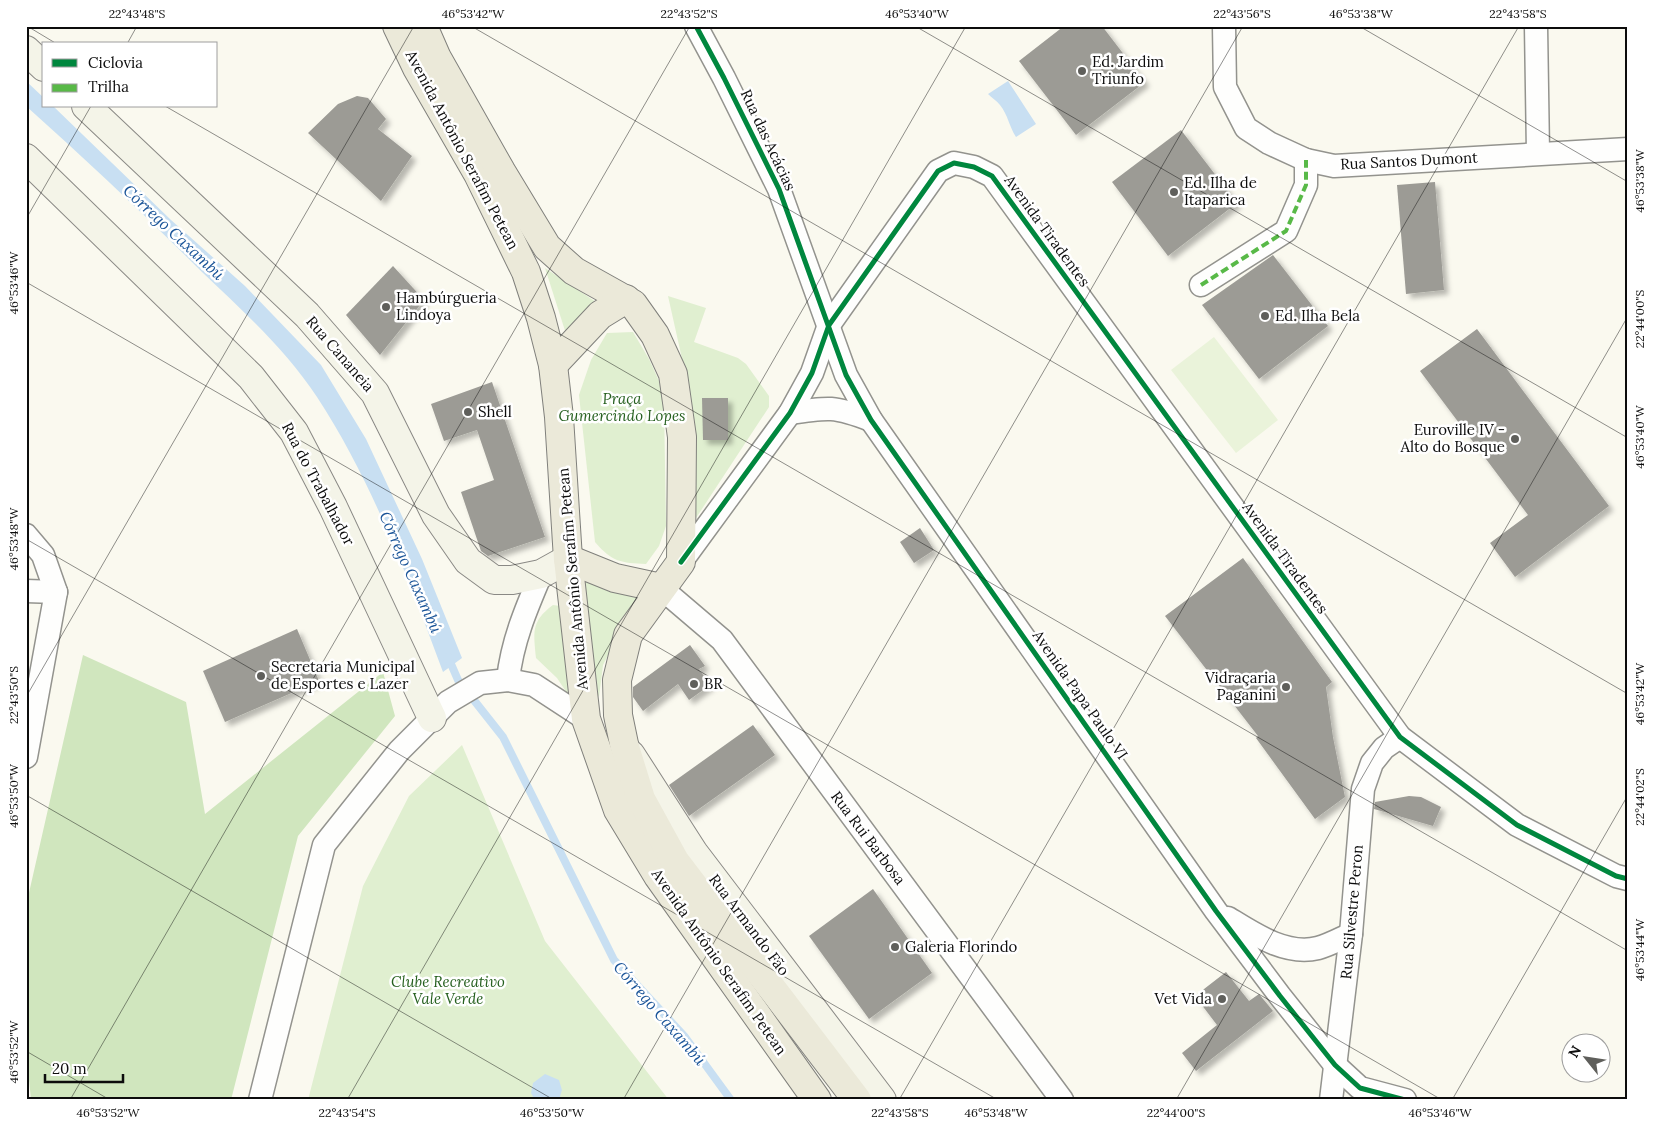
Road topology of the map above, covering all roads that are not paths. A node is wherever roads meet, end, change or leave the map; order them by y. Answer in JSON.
{"nodes":[{"id":1,"x":398,"y":26,"type":"edge"},
{"id":2,"x":423,"y":26,"type":"edge"},
{"id":3,"x":696,"y":26,"type":"edge"},
{"id":4,"x":1224,"y":26,"type":"edge"},
{"id":5,"x":1536,"y":26,"type":"edge"},
{"id":6,"x":26,"y":50,"type":"edge"},
{"id":7,"x":42,"y":65,"type":"edge"},
{"id":8,"x":88,"y":108,"type":"edge"},
{"id":9,"x":1628,"y":149,"type":"edge"},
{"id":10,"x":1538,"y":153,"type":"junction"},
{"id":11,"x":26,"y":158,"type":"edge"},
{"id":12,"x":1306,"y":160,"type":"junction"},
{"id":13,"x":1201,"y":286,"type":"dead end"},
{"id":14,"x":626,"y":298,"type":"junction"},
{"id":15,"x":829,"y":326,"type":"junction"},
{"id":16,"x":553,"y":365,"type":"junction"},
{"id":17,"x":790,"y":413,"type":"junction"},
{"id":18,"x":871,"y":420,"type":"junction"},
{"id":19,"x":26,"y":535,"type":"edge"},
{"id":20,"x":568,"y":559,"type":"junction"},
{"id":21,"x":681,"y":562,"type":"junction"},
{"id":22,"x":541,"y":574,"type":"junction"},
{"id":23,"x":661,"y":588,"type":"junction"},
{"id":24,"x":26,"y":591,"type":"edge"},
{"id":25,"x":56,"y":592,"type":"junction"},
{"id":26,"x":508,"y":680,"type":"junction"},
{"id":27,"x":440,"y":710,"type":"junction"},
{"id":28,"x":586,"y":720,"type":"junction"},
{"id":29,"x":1400,"y":737,"type":"junction"},
{"id":30,"x":624,"y":744,"type":"junction"},
{"id":31,"x":26,"y":757,"type":"edge"},
{"id":32,"x":1628,"y":879,"type":"edge"},
{"id":33,"x":1216,"y":911,"type":"junction"},
{"id":34,"x":1351,"y":934,"type":"junction"},
{"id":35,"x":1335,"y":1066,"type":"junction"},
{"id":36,"x":260,"y":1100,"type":"edge"},
{"id":37,"x":817,"y":1100,"type":"edge"},
{"id":38,"x":857,"y":1100,"type":"edge"},
{"id":39,"x":882,"y":1100,"type":"edge"},
{"id":40,"x":1062,"y":1100,"type":"edge"},
{"id":41,"x":1331,"y":1100,"type":"edge"},
{"id":42,"x":1405,"y":1100,"type":"edge"}],
"edges":[{"from":1,"to":16,"type":"main road","name":"Avenida Antônio Serafim Petean"},
{"from":2,"to":14,"type":"main road","name":"Avenida Antônio Serafim Petean"},
{"from":3,"to":15,"type":"street","name":"Rua das Acácias"},
{"from":4,"to":12,"type":"street","name":"Rua Santos Dumont"},
{"from":5,"to":10,"type":"street"},
{"from":6,"to":7,"type":"street"},
{"from":8,"to":22,"type":"street","name":"Rua Cananeia"},
{"from":9,"to":10,"type":"street","name":"Rua Santos Dumont"},
{"from":10,"to":12,"type":"street","name":"Rua Santos Dumont"},
{"from":11,"to":27,"type":"street","name":"Rua do Trabalhador"},
{"from":12,"to":13,"type":"street"},
{"from":14,"to":16,"type":"main road"},
{"from":14,"to":21,"type":"main road"},
{"from":15,"to":17,"type":"street"},
{"from":15,"to":18,"type":"street","name":"Avenida Papa Paulo VI"},
{"from":15,"to":29,"type":"street","name":"Avenida Tiradentes"},
{"from":16,"to":20,"type":"main road","name":"Avenida Antônio Serafim Petean"},
{"from":17,"to":18,"type":"street"},
{"from":17,"to":21,"type":"street"},
{"from":18,"to":33,"type":"street","name":"Avenida Papa Paulo VI"},
{"from":19,"to":25,"type":"street"},
{"from":20,"to":22,"type":"street","name":"Rua Cananeia"},
{"from":20,"to":23,"type":"main road"},
{"from":20,"to":28,"type":"main road","name":"Avenida Antônio Serafim Petean"},
{"from":21,"to":23,"type":"main road"},
{"from":22,"to":26,"type":"street"},
{"from":23,"to":30,"type":"main road","name":"Avenida Antônio Serafim Petean"},
{"from":23,"to":40,"type":"street","name":"Rua Rui Barbosa"},
{"from":24,"to":25,"type":"street"},
{"from":25,"to":31,"type":"street"},
{"from":26,"to":27,"type":"street"},
{"from":26,"to":28,"type":"street"},
{"from":27,"to":36,"type":"street"},
{"from":28,"to":37,"type":"main road","name":"Avenida Antônio Serafim Petean"},
{"from":29,"to":32,"type":"street","name":"Avenida Tiradentes"},
{"from":29,"to":34,"type":"street","name":"Rua Silvestre Peron"},
{"from":30,"to":38,"type":"main road","name":"Avenida Antônio Serafim Petean"},
{"from":30,"to":39,"type":"street","name":"Rua Armando Fão"},
{"from":33,"to":34,"type":"street","name":"Avenida Papa Paulo VI"},
{"from":33,"to":35,"type":"street","name":"Avenida Papa Paulo VI"},
{"from":34,"to":35,"type":"street","name":"Rua Silvestre Peron"},
{"from":35,"to":41,"type":"street","name":"Rua Silvestre Peron"},
{"from":35,"to":42,"type":"street","name":"Avenida Papa Paulo VI"}]}
